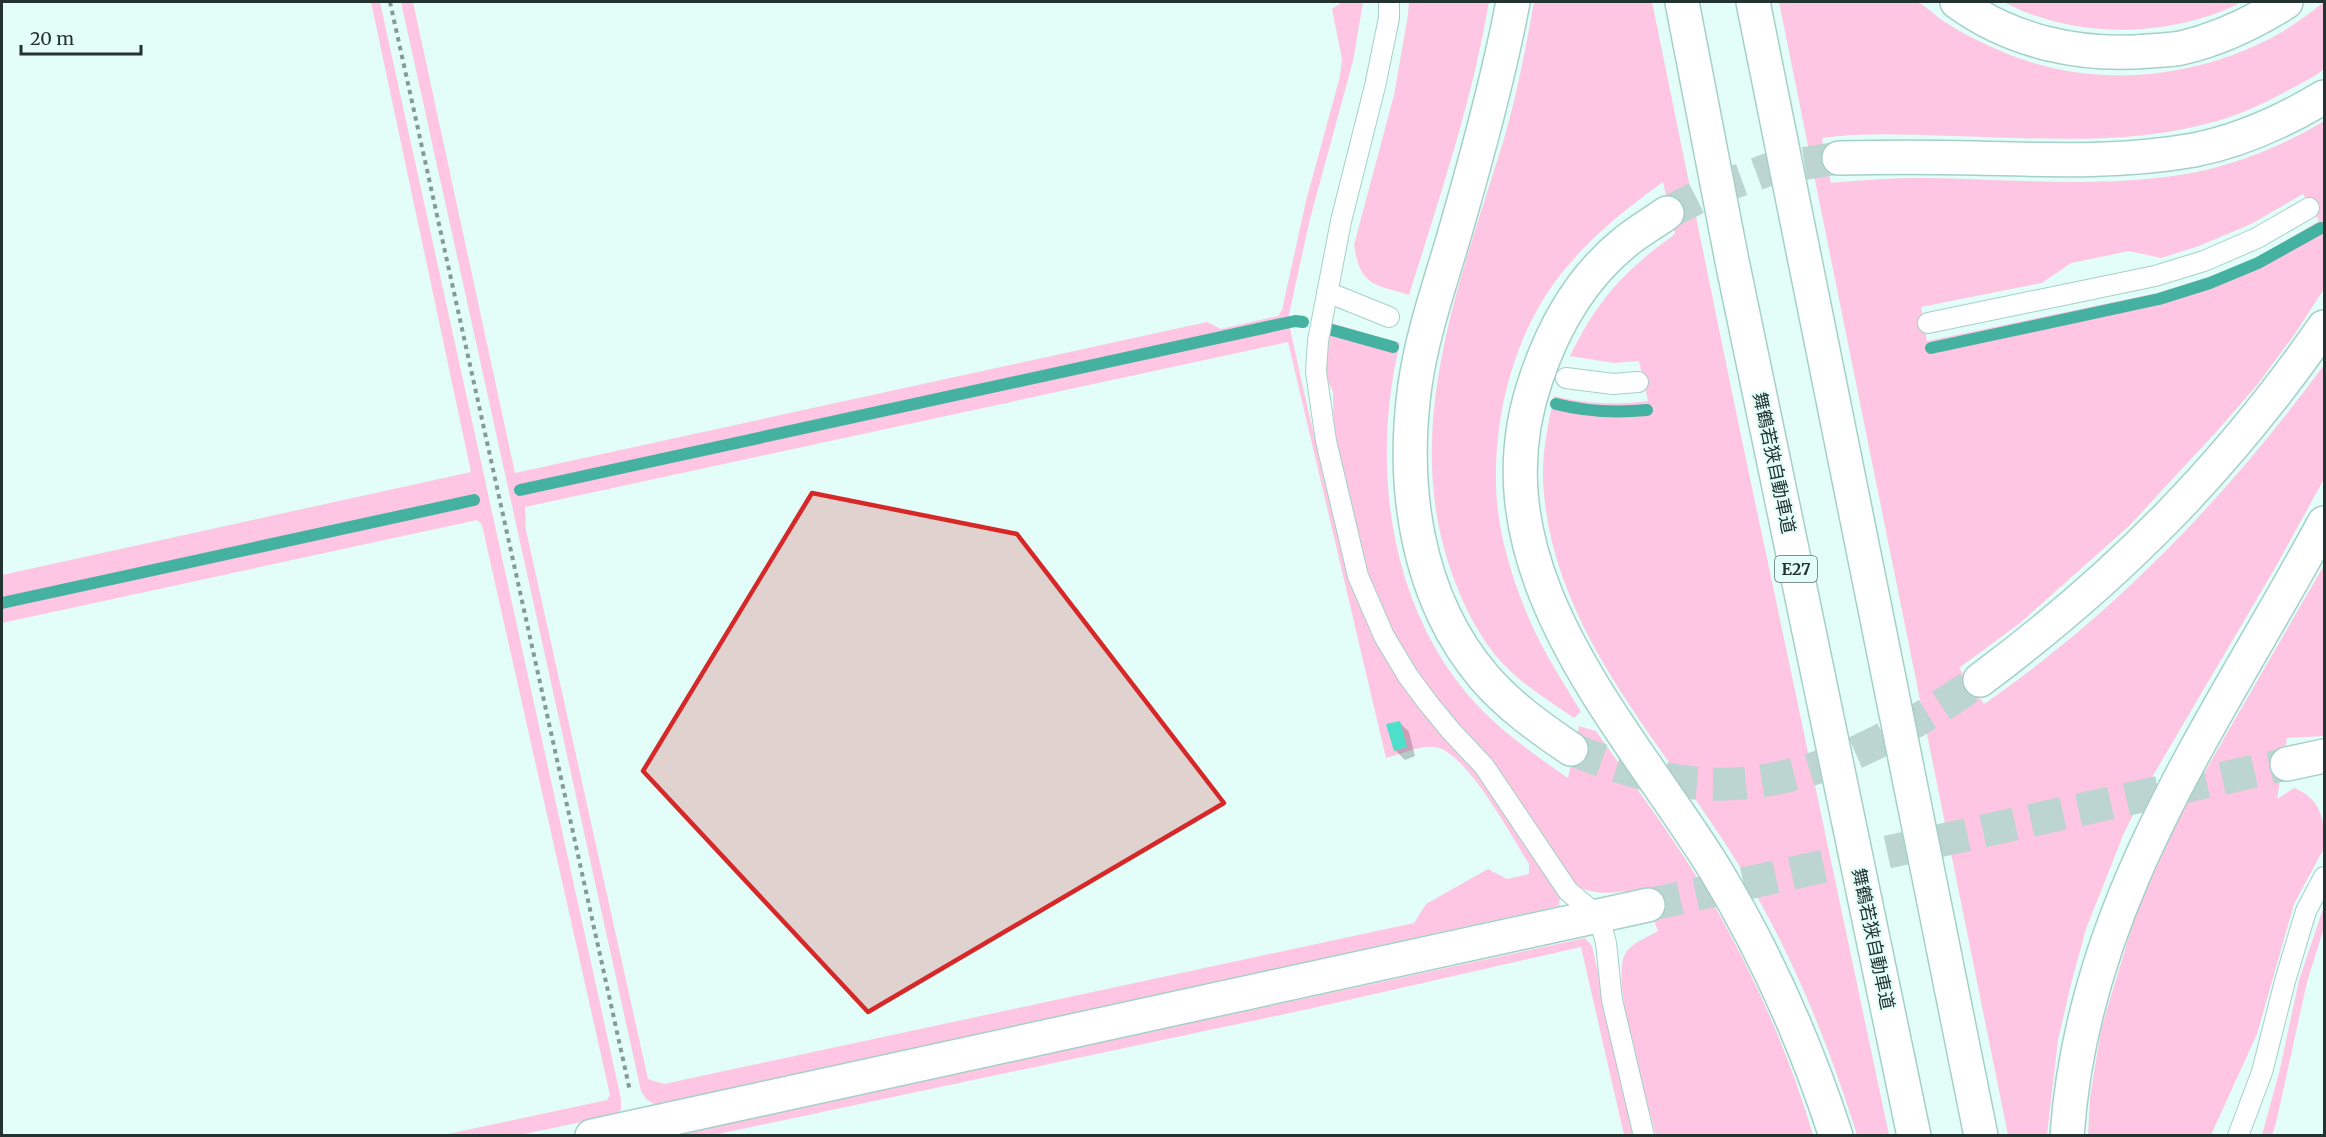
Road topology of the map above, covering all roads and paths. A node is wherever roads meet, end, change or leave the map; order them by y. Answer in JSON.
{"nodes":[{"id":1,"x":390,"y":2,"type":"edge"},
{"id":2,"x":1389,"y":2,"type":"edge"},
{"id":3,"x":1513,"y":2,"type":"edge"},
{"id":4,"x":1682,"y":2,"type":"edge"},
{"id":5,"x":1753,"y":2,"type":"edge"},
{"id":6,"x":1957,"y":2,"type":"edge"},
{"id":7,"x":2286,"y":2,"type":"edge"},
{"id":8,"x":2325,"y":97,"type":"edge"},
{"id":9,"x":1839,"y":158,"type":"tunnel mouth"},
{"id":10,"x":2309,"y":208,"type":"dead end"},
{"id":11,"x":1667,"y":213,"type":"tunnel mouth"},
{"id":12,"x":1327,"y":292,"type":"junction"},
{"id":13,"x":1389,"y":317,"type":"dead end"},
{"id":14,"x":1928,"y":323,"type":"dead end"},
{"id":15,"x":2325,"y":327,"type":"edge"},
{"id":16,"x":1566,"y":378,"type":"dead end"},
{"id":17,"x":1638,"y":382,"type":"dead end"},
{"id":18,"x":2325,"y":523,"type":"edge"},
{"id":19,"x":1980,"y":680,"type":"tunnel mouth"},
{"id":20,"x":1571,"y":749,"type":"tunnel mouth"},
{"id":21,"x":2325,"y":756,"type":"edge"},
{"id":22,"x":2287,"y":764,"type":"tunnel mouth"},
{"id":23,"x":2325,"y":877,"type":"edge"},
{"id":24,"x":1648,"y":905,"type":"tunnel mouth"},
{"id":25,"x":1599,"y":917,"type":"junction"},
{"id":26,"x":637,"y":1126,"type":"junction"},
{"id":27,"x":592,"y":1136,"type":"edge"},
{"id":28,"x":1644,"y":1136,"type":"edge"},
{"id":29,"x":1836,"y":1136,"type":"edge"},
{"id":30,"x":1914,"y":1136,"type":"edge"},
{"id":31,"x":1981,"y":1136,"type":"edge"},
{"id":32,"x":2067,"y":1136,"type":"edge"},
{"id":33,"x":2238,"y":1136,"type":"edge"}],
"edges":[{"from":1,"to":26,"type":"path"},
{"from":2,"to":12,"type":"lane"},
{"from":3,"to":20,"type":"main road"},
{"from":4,"to":30,"type":"main road","name":"舞鶴若狭自動車道","number":"E27"},
{"from":5,"to":31,"type":"main road"},
{"from":6,"to":7,"type":"main road"},
{"from":8,"to":9,"type":"main road"},
{"from":10,"to":14,"type":"lane"},
{"from":11,"to":29,"type":"main road"},
{"from":12,"to":13,"type":"lane"},
{"from":12,"to":25,"type":"lane"},
{"from":15,"to":19,"type":"main road"},
{"from":16,"to":17,"type":"lane"},
{"from":18,"to":32,"type":"main road"},
{"from":21,"to":22,"type":"main road"},
{"from":23,"to":33,"type":"lane"},
{"from":24,"to":25,"type":"main road"},
{"from":25,"to":26,"type":"main road"},
{"from":25,"to":28,"type":"lane"},
{"from":26,"to":27,"type":"main road"}]}
